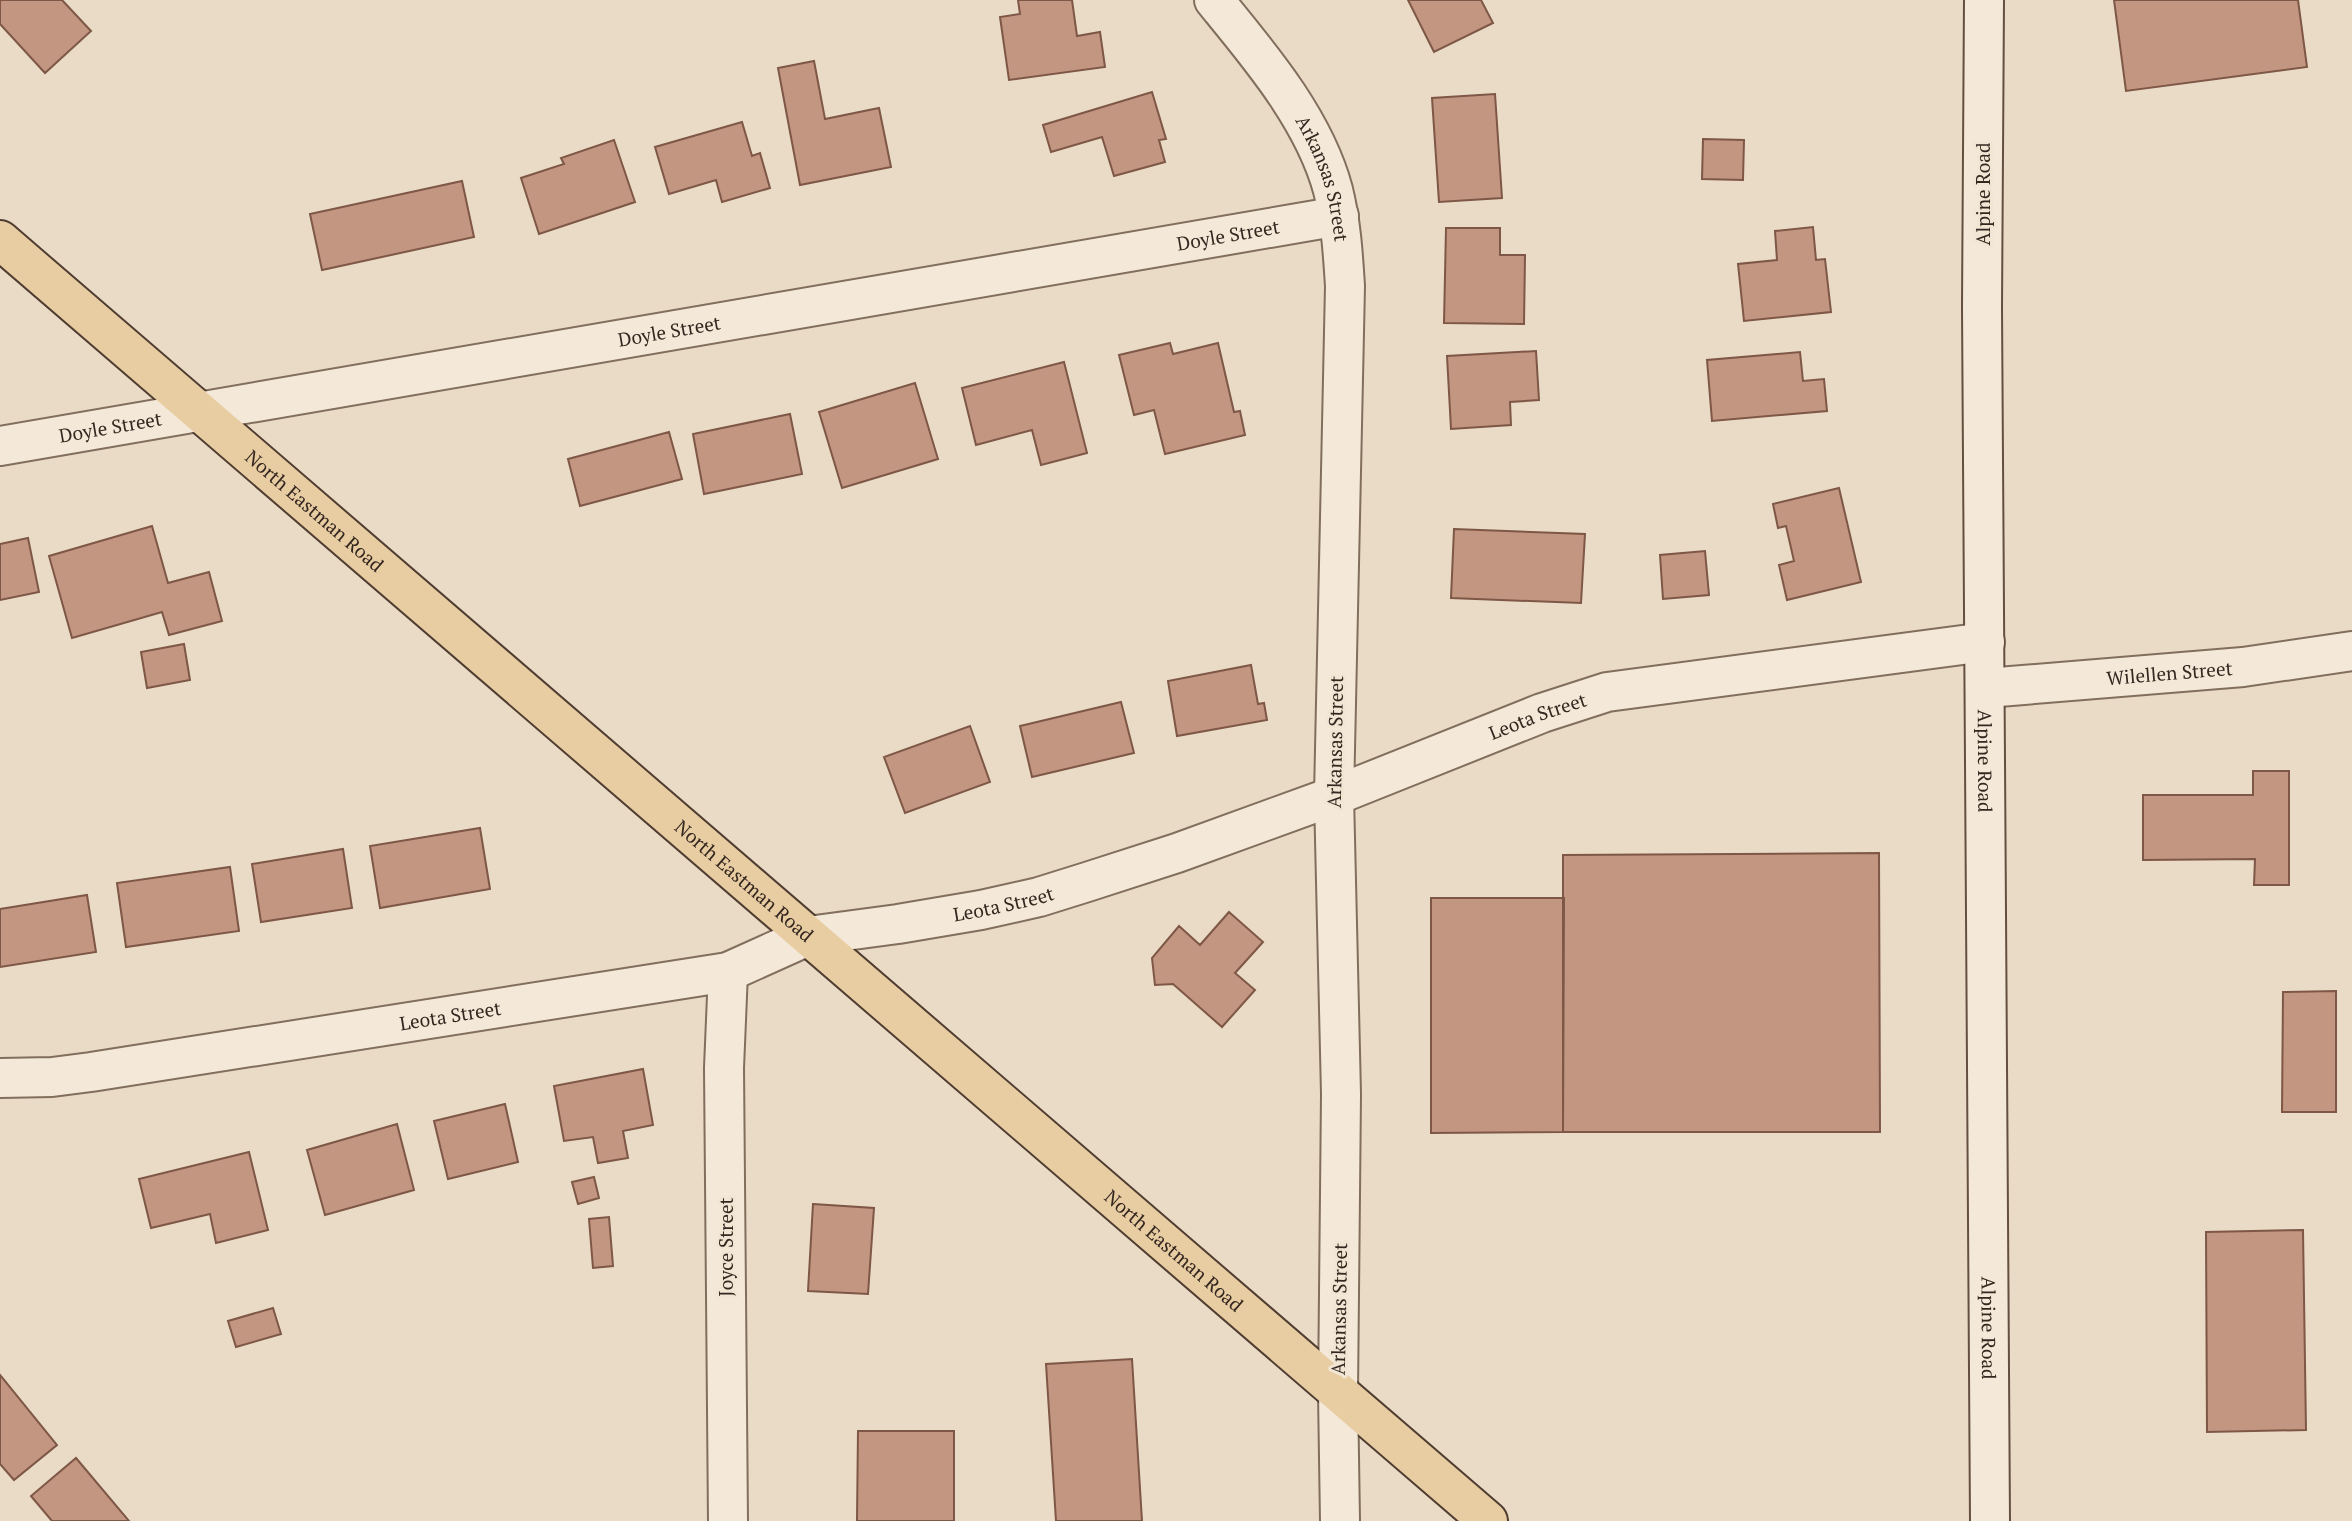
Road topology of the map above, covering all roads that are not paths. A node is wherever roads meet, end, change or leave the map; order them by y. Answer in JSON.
{"nodes":[{"id":1,"x":1214,"y":0,"type":"edge"},
{"id":2,"x":1984,"y":0,"type":"edge"},
{"id":3,"x":1339,"y":216,"type":"junction"},
{"id":4,"x":0,"y":240,"type":"edge"},
{"id":5,"x":200,"y":412,"type":"junction"},
{"id":6,"x":0,"y":446,"type":"edge"},
{"id":7,"x":1985,"y":642,"type":"junction"},
{"id":8,"x":2352,"y":651,"type":"edge"},
{"id":9,"x":1986,"y":688,"type":"junction"},
{"id":10,"x":1334,"y":796,"type":"junction"},
{"id":11,"x":808,"y":936,"type":"junction"},
{"id":12,"x":728,"y":972,"type":"junction"},
{"id":13,"x":0,"y":1078,"type":"edge"},
{"id":14,"x":1338,"y":1393,"type":"junction"},
{"id":15,"x":728,"y":1521,"type":"edge"},
{"id":16,"x":1340,"y":1521,"type":"edge"},
{"id":17,"x":1488,"y":1521,"type":"edge"},
{"id":18,"x":1990,"y":1521,"type":"edge"}],
"edges":[{"from":1,"to":3,"type":"street","name":"Arkansas Street"},
{"from":2,"to":7,"type":"street","name":"Alpine Road"},
{"from":3,"to":5,"type":"street","name":"Doyle Street"},
{"from":3,"to":10,"type":"street","name":"Arkansas Street"},
{"from":4,"to":5,"type":"main road","name":"North Eastman Road"},
{"from":5,"to":6,"type":"street","name":"Doyle Street"},
{"from":5,"to":11,"type":"main road","name":"North Eastman Road"},
{"from":7,"to":9,"type":"street","name":"Alpine Road"},
{"from":7,"to":10,"type":"street","name":"Leota Street"},
{"from":8,"to":9,"type":"street","name":"Wilellen Street"},
{"from":9,"to":18,"type":"street","name":"Alpine Road"},
{"from":10,"to":11,"type":"street","name":"Leota Street"},
{"from":10,"to":14,"type":"street","name":"Arkansas Street"},
{"from":11,"to":12,"type":"street","name":"Leota Street"},
{"from":11,"to":14,"type":"main road","name":"North Eastman Road"},
{"from":12,"to":13,"type":"street","name":"Leota Street"},
{"from":12,"to":15,"type":"street","name":"Joyce Street"},
{"from":14,"to":16,"type":"street","name":"Arkansas Street"},
{"from":14,"to":17,"type":"main road","name":"North Eastman Road"}]}
